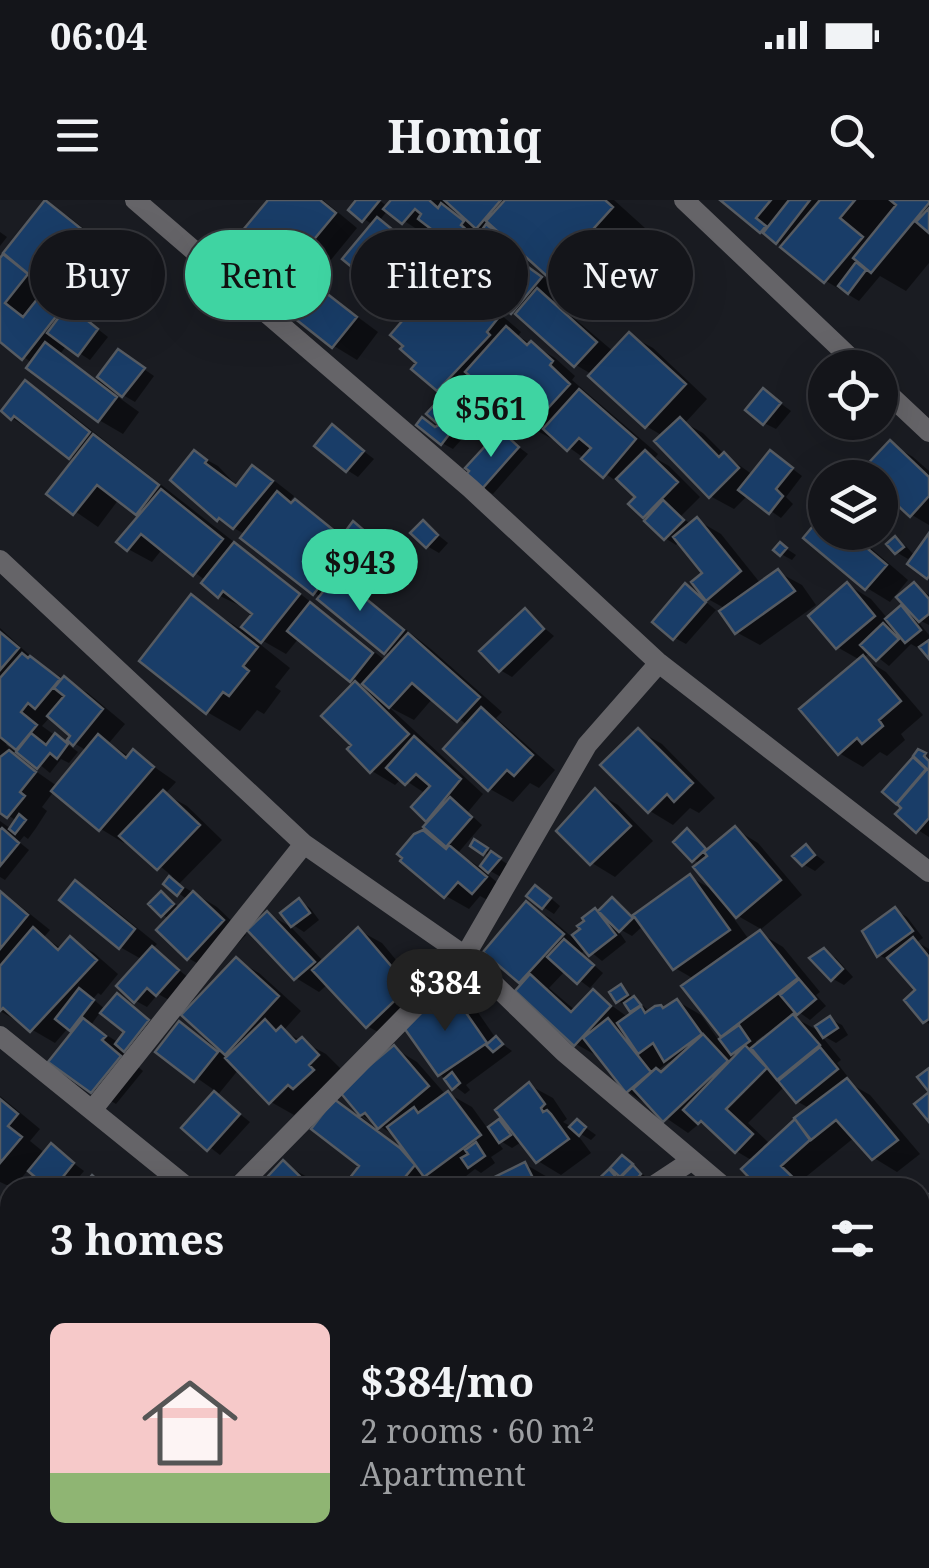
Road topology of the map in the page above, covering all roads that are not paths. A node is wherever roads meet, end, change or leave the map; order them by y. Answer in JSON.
{"nodes":[{"id":1,"x":134,"y":200,"type":"edge"},
{"id":2,"x":684,"y":200,"type":"edge"},
{"id":3,"x":842,"y":350,"type":"edge"},
{"id":4,"x":898,"y":403,"type":"edge"},
{"id":5,"x":929,"y":432,"type":"edge"},
{"id":6,"x":0,"y":560,"type":"edge"},
{"id":7,"x":660,"y":663,"type":"junction"},
{"id":8,"x":304,"y":844,"type":"junction"},
{"id":9,"x":929,"y":872,"type":"edge"},
{"id":10,"x":465,"y":956,"type":"junction"},
{"id":11,"x":0,"y":1036,"type":"edge"},
{"id":12,"x":94,"y":1110,"type":"junction"},
{"id":13,"x":691,"y":1162,"type":"junction"},
{"id":14,"x":176,"y":1178,"type":"edge"},
{"id":15,"x":247,"y":1178,"type":"edge"},
{"id":16,"x":666,"y":1178,"type":"edge"},
{"id":17,"x":712,"y":1178,"type":"edge"}],
"edges":[{"from":1,"to":7,"type":"street"},
{"from":2,"to":3,"type":"street"},
{"from":4,"to":5,"type":"street"},
{"from":6,"to":8,"type":"street"},
{"from":7,"to":9,"type":"street"},
{"from":7,"to":10,"type":"street"},
{"from":8,"to":10,"type":"street"},
{"from":8,"to":12,"type":"street"},
{"from":10,"to":13,"type":"street"},
{"from":10,"to":15,"type":"street"},
{"from":11,"to":12,"type":"street"},
{"from":12,"to":14,"type":"street"},
{"from":13,"to":16,"type":"street"},
{"from":13,"to":17,"type":"street"}]}
